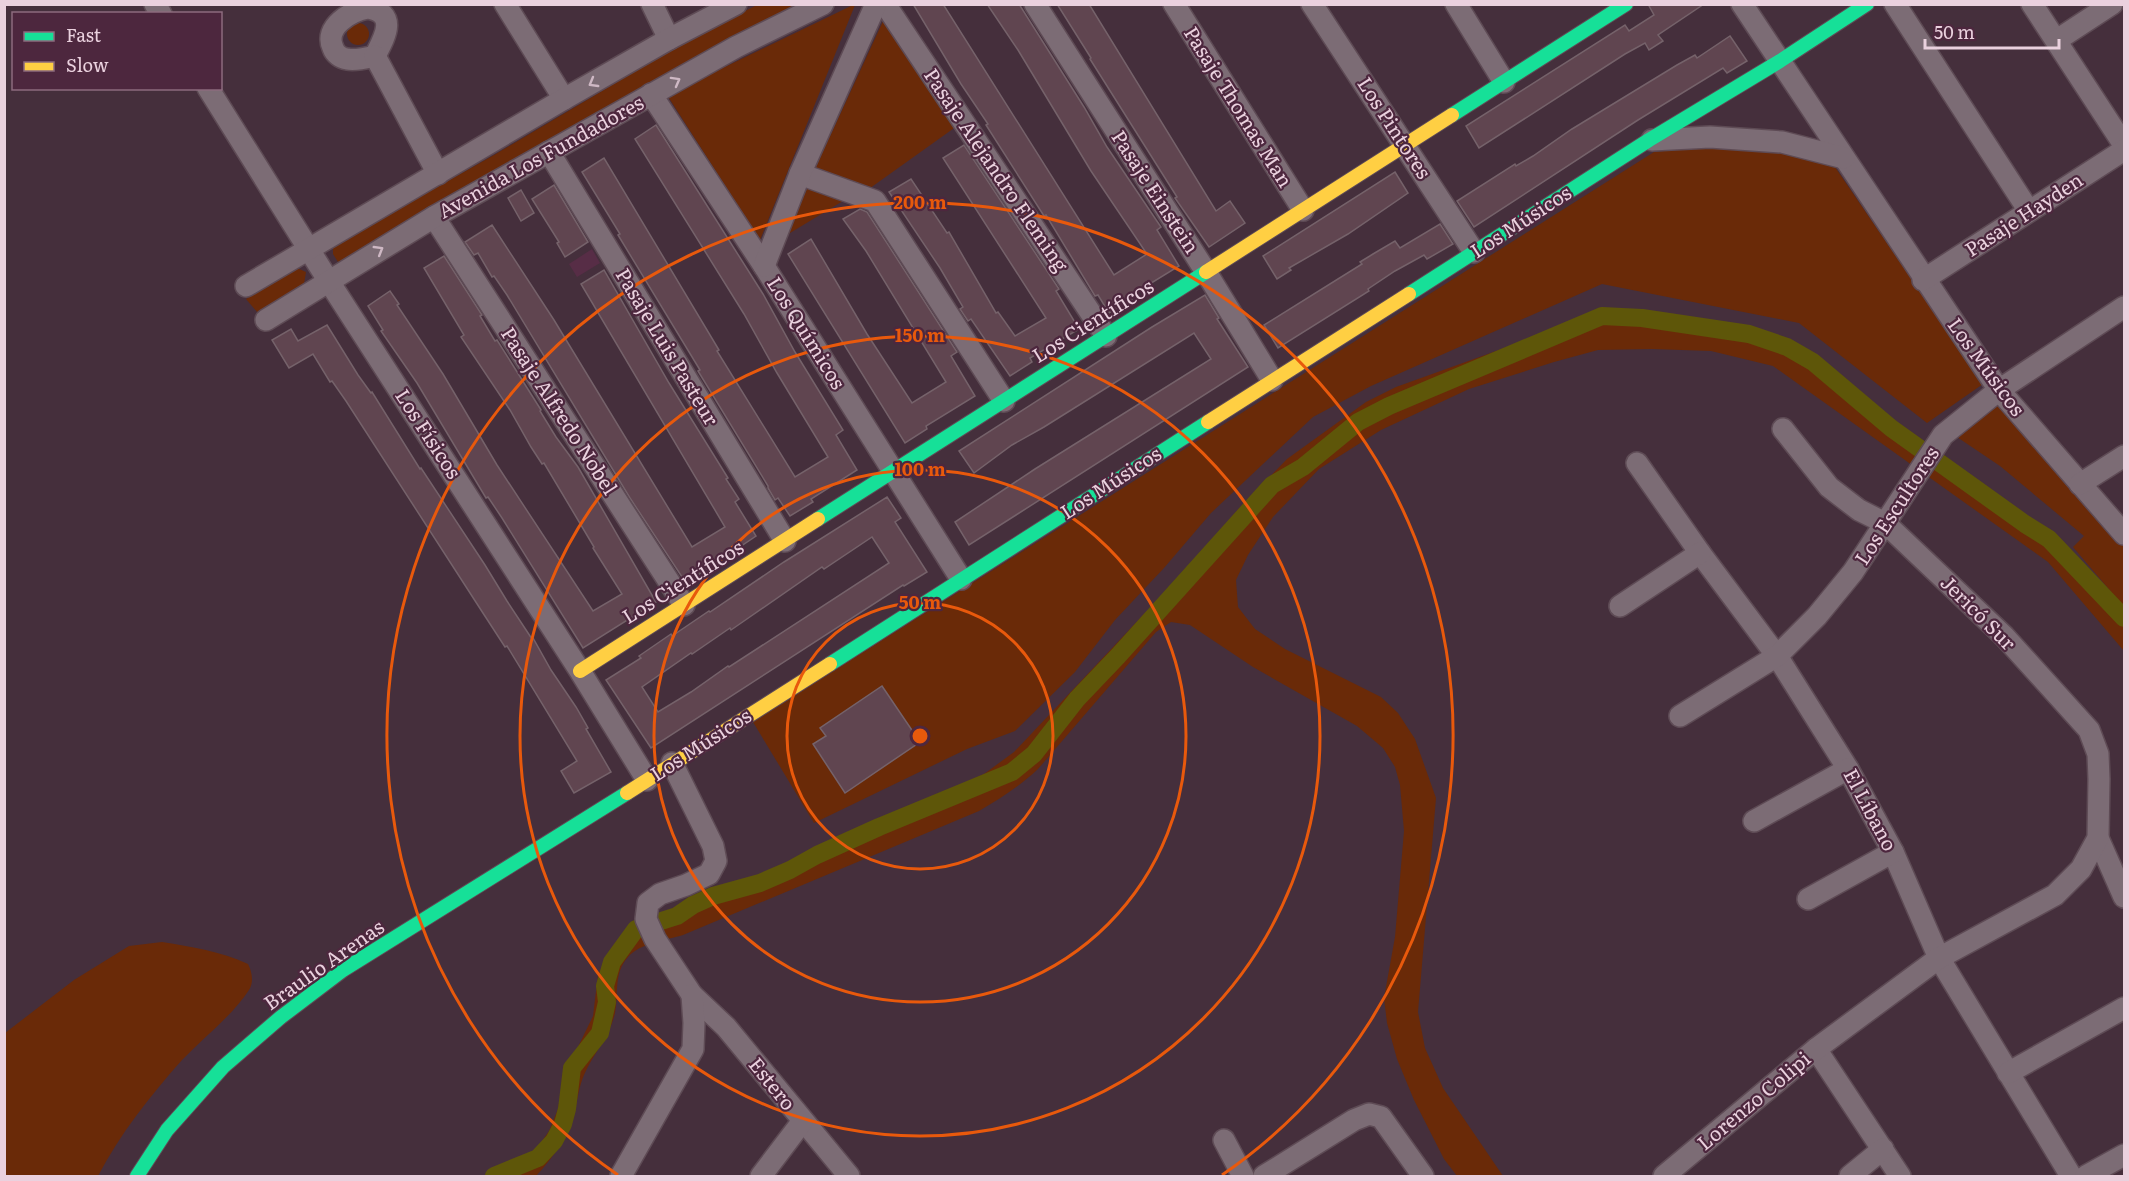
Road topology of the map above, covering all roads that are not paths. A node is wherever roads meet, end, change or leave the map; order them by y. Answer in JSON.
{"nodes":[{"id":1,"x":505,"y":4,"type":"edge"},
{"id":2,"x":651,"y":4,"type":"edge"},
{"id":3,"x":736,"y":4,"type":"edge"},
{"id":4,"x":823,"y":4,"type":"edge"},
{"id":5,"x":876,"y":4,"type":"edge"},
{"id":6,"x":885,"y":4,"type":"edge"},
{"id":7,"x":1035,"y":4,"type":"edge"},
{"id":8,"x":1174,"y":4,"type":"edge"},
{"id":9,"x":1312,"y":4,"type":"edge"},
{"id":10,"x":1456,"y":4,"type":"edge"},
{"id":11,"x":1626,"y":4,"type":"edge"},
{"id":12,"x":1742,"y":4,"type":"edge"},
{"id":13,"x":1867,"y":4,"type":"edge"},
{"id":14,"x":1895,"y":4,"type":"edge"},
{"id":15,"x":2032,"y":4,"type":"edge"},
{"id":16,"x":2112,"y":4,"type":"edge"},
{"id":17,"x":1601,"y":11,"type":"edge"},
{"id":18,"x":669,"y":39,"type":"junction"},
{"id":19,"x":2056,"y":40,"type":"junction"},
{"id":20,"x":375,"y":56,"type":"dead end"},
{"id":21,"x":1780,"y":61,"type":"junction"},
{"id":22,"x":1504,"y":82,"type":"junction"},
{"id":23,"x":209,"y":90,"type":"edge"},
{"id":24,"x":651,"y":94,"type":"junction"},
{"id":25,"x":564,"y":99,"type":"junction"},
{"id":26,"x":1649,"y":140,"type":"junction"},
{"id":27,"x":1406,"y":145,"type":"junction"},
{"id":28,"x":2124,"y":145,"type":"edge"},
{"id":29,"x":2124,"y":150,"type":"edge"},
{"id":30,"x":549,"y":152,"type":"junction"},
{"id":31,"x":1844,"y":158,"type":"junction"},
{"id":32,"x":438,"y":174,"type":"junction"},
{"id":33,"x":800,"y":174,"type":"junction"},
{"id":34,"x":1303,"y":210,"type":"junction"},
{"id":35,"x":2029,"y":211,"type":"junction"},
{"id":36,"x":434,"y":217,"type":"junction"},
{"id":37,"x":309,"y":249,"type":"junction"},
{"id":38,"x":1474,"y":252,"type":"junction"},
{"id":39,"x":764,"y":266,"type":"junction"},
{"id":40,"x":1206,"y":272,"type":"junction"},
{"id":41,"x":328,"y":280,"type":"junction"},
{"id":42,"x":1923,"y":280,"type":"junction"},
{"id":43,"x":246,"y":286,"type":"dead end"},
{"id":44,"x":2124,"y":307,"type":"edge"},
{"id":45,"x":266,"y":320,"type":"dead end"},
{"id":46,"x":1106,"y":336,"type":"junction"},
{"id":47,"x":1272,"y":380,"type":"junction"},
{"id":48,"x":1999,"y":390,"type":"junction"},
{"id":49,"x":1004,"y":401,"type":"junction"},
{"id":50,"x":1783,"y":429,"type":"dead end"},
{"id":51,"x":2124,"y":456,"type":"edge"},
{"id":52,"x":1637,"y":463,"type":"dead end"},
{"id":53,"x":893,"y":471,"type":"junction"},
{"id":54,"x":2080,"y":484,"type":"junction"},
{"id":55,"x":1885,"y":523,"type":"junction"},
{"id":56,"x":2124,"y":534,"type":"edge"},
{"id":57,"x":785,"y":541,"type":"junction"},
{"id":58,"x":1700,"y":553,"type":"junction"},
{"id":59,"x":961,"y":579,"type":"junction"},
{"id":60,"x":684,"y":605,"type":"junction"},
{"id":61,"x":1620,"y":606,"type":"dead end"},
{"id":62,"x":1777,"y":656,"type":"junction"},
{"id":63,"x":580,"y":671,"type":"junction"},
{"id":64,"x":1680,"y":716,"type":"dead end"},
{"id":65,"x":672,"y":763,"type":"junction"},
{"id":66,"x":1848,"y":769,"type":"junction"},
{"id":67,"x":647,"y":780,"type":"junction"},
{"id":68,"x":1754,"y":820,"type":"dead end"},
{"id":69,"x":573,"y":828,"type":"joint"},
{"id":70,"x":2098,"y":838,"type":"junction"},
{"id":71,"x":1893,"y":852,"type":"junction"},
{"id":72,"x":2124,"y":897,"type":"edge"},
{"id":73,"x":1808,"y":899,"type":"dead end"},
{"id":74,"x":1939,"y":958,"type":"junction"},
{"id":75,"x":692,"y":995,"type":"junction"},
{"id":76,"x":2124,"y":1008,"type":"edge"},
{"id":77,"x":1816,"y":1049,"type":"junction"},
{"id":78,"x":2008,"y":1073,"type":"junction"},
{"id":79,"x":802,"y":1122,"type":"junction"},
{"id":80,"x":1224,"y":1140,"type":"dead end"},
{"id":81,"x":1883,"y":1149,"type":"junction"},
{"id":82,"x":2124,"y":1155,"type":"edge"},
{"id":83,"x":136,"y":1176,"type":"edge"},
{"id":84,"x":621,"y":1176,"type":"edge"},
{"id":85,"x":762,"y":1176,"type":"edge"},
{"id":86,"x":849,"y":1176,"type":"edge"},
{"id":87,"x":1244,"y":1176,"type":"edge"},
{"id":88,"x":1264,"y":1176,"type":"edge"},
{"id":89,"x":1423,"y":1176,"type":"edge"},
{"id":90,"x":1664,"y":1176,"type":"edge"},
{"id":91,"x":1850,"y":1176,"type":"edge"},
{"id":92,"x":1900,"y":1176,"type":"edge"},
{"id":93,"x":2071,"y":1176,"type":"edge"},
{"id":94,"x":2086,"y":1176,"type":"edge"}],
"edges":[{"from":1,"to":25,"type":"street"},
{"from":2,"to":18,"type":"street"},
{"from":3,"to":18,"type":"street","name":"Avenida Los Fundadores"},
{"from":24,"to":4,"type":"street","name":"Avenida Los Fundadores","one_way":true},
{"from":5,"to":33,"type":"street","name":"Los Químicos"},
{"from":6,"to":46,"type":"street","name":"Pasaje Alejandro Fleming"},
{"from":7,"to":40,"type":"street","name":"Pasaje Einstein"},
{"from":8,"to":34,"type":"street","name":"Pasaje Thomas Man"},
{"from":9,"to":27,"type":"street","name":"Los Pintores"},
{"from":10,"to":22,"type":"street"},
{"from":11,"to":17,"type":"street","name":"Los Científicos"},
{"from":12,"to":21,"type":"street"},
{"from":13,"to":21,"type":"street"},
{"from":14,"to":35,"type":"street"},
{"from":15,"to":19,"type":"street"},
{"from":16,"to":19,"type":"street"},
{"from":17,"to":22,"type":"street","name":"Los Científicos"},
{"from":18,"to":25,"type":"street","name":"Avenida Los Fundadores","one_way":true},
{"from":19,"to":28,"type":"street"},
{"from":20,"to":32,"type":"street"},
{"from":21,"to":26,"type":"street","name":"Los Músicos"},
{"from":21,"to":31,"type":"street","name":"Los Músicos"},
{"from":22,"to":27,"type":"street","name":"Los Científicos"},
{"from":23,"to":37,"type":"street","name":"Los Físicos"},
{"from":24,"to":30,"type":"street","name":"Avenida Los Fundadores"},
{"from":24,"to":39,"type":"street"},
{"from":25,"to":32,"type":"street","name":"Avenida Los Fundadores"},
{"from":26,"to":31,"type":"street","name":"Los Músicos"},
{"from":26,"to":38,"type":"street","name":"Los Músicos"},
{"from":27,"to":34,"type":"street","name":"Los Científicos"},
{"from":27,"to":38,"type":"street","name":"Los Pintores"},
{"from":29,"to":35,"type":"street","name":"Pasaje Hayden"},
{"from":30,"to":36,"type":"street","name":"Avenida Los Fundadores"},
{"from":30,"to":57,"type":"street","name":"Pasaje Luis Pasteur"},
{"from":31,"to":42,"type":"street","name":"Los Músicos"},
{"from":32,"to":37,"type":"street","name":"Avenida Los Fundadores"},
{"from":33,"to":39,"type":"street","name":"Los Químicos"},
{"from":33,"to":49,"type":"street"},
{"from":34,"to":40,"type":"street","name":"Los Científicos"},
{"from":35,"to":42,"type":"street","name":"Pasaje Hayden"},
{"from":41,"to":36,"type":"street","name":"Avenida Los Fundadores","one_way":true},
{"from":36,"to":60,"type":"street","name":"Pasaje Alfredo Nobel"},
{"from":37,"to":41,"type":"street","name":"Los Físicos"},
{"from":37,"to":43,"type":"street","name":"Avenida Los Fundadores"},
{"from":38,"to":47,"type":"street","name":"Los Músicos"},
{"from":39,"to":53,"type":"street","name":"Los Químicos"},
{"from":40,"to":46,"type":"street","name":"Los Científicos"},
{"from":40,"to":47,"type":"street","name":"Pasaje Einstein"},
{"from":41,"to":45,"type":"street","name":"Avenida Los Fundadores"},
{"from":41,"to":63,"type":"street","name":"Los Físicos"},
{"from":42,"to":48,"type":"street","name":"Los Músicos"},
{"from":44,"to":48,"type":"street","name":"Los Escultores"},
{"from":46,"to":49,"type":"street","name":"Los Científicos"},
{"from":47,"to":59,"type":"street","name":"Los Músicos"},
{"from":48,"to":54,"type":"street","name":"Los Músicos"},
{"from":48,"to":55,"type":"street","name":"Los Escultores"},
{"from":49,"to":53,"type":"street","name":"Los Científicos"},
{"from":50,"to":55,"type":"street","name":"Jericó Sur"},
{"from":51,"to":54,"type":"street"},
{"from":52,"to":58,"type":"street","name":"El Líbano"},
{"from":53,"to":57,"type":"street","name":"Los Científicos"},
{"from":53,"to":59,"type":"street","name":"Los Químicos"},
{"from":54,"to":56,"type":"street","name":"Los Músicos"},
{"from":55,"to":62,"type":"street","name":"Los Escultores"},
{"from":55,"to":70,"type":"street","name":"Jericó Sur"},
{"from":57,"to":60,"type":"street","name":"Los Científicos"},
{"from":58,"to":61,"type":"street"},
{"from":58,"to":62,"type":"street","name":"El Líbano"},
{"from":59,"to":65,"type":"street","name":"Los Músicos"},
{"from":60,"to":63,"type":"street","name":"Los Científicos"},
{"from":62,"to":64,"type":"street","name":"Los Escultores"},
{"from":62,"to":66,"type":"street","name":"El Líbano"},
{"from":63,"to":67,"type":"street","name":"Los Físicos"},
{"from":65,"to":67,"type":"street","name":"Los Músicos"},
{"from":65,"to":75,"type":"street","name":"Estero"},
{"from":66,"to":68,"type":"street"},
{"from":66,"to":71,"type":"street","name":"El Líbano"},
{"from":67,"to":69,"type":"street","name":"Los Músicos"},
{"from":69,"to":83,"type":"street","name":"Braulio Arenas"},
{"from":70,"to":72,"type":"street"},
{"from":70,"to":74,"type":"street","name":"Lorenzo Colipi"},
{"from":71,"to":73,"type":"street"},
{"from":71,"to":74,"type":"street","name":"El Líbano"},
{"from":74,"to":77,"type":"street","name":"Lorenzo Colipi"},
{"from":74,"to":78,"type":"street","name":"El Líbano"},
{"from":75,"to":79,"type":"street","name":"Estero"},
{"from":75,"to":84,"type":"street"},
{"from":76,"to":78,"type":"street"},
{"from":77,"to":81,"type":"street"},
{"from":77,"to":90,"type":"street","name":"Lorenzo Colipi"},
{"from":78,"to":93,"type":"street","name":"El Líbano"},
{"from":79,"to":85,"type":"street"},
{"from":79,"to":86,"type":"street","name":"Estero"},
{"from":80,"to":87,"type":"street"},
{"from":81,"to":91,"type":"street"},
{"from":81,"to":92,"type":"street"},
{"from":82,"to":94,"type":"street"},
{"from":88,"to":89,"type":"street"}]}
